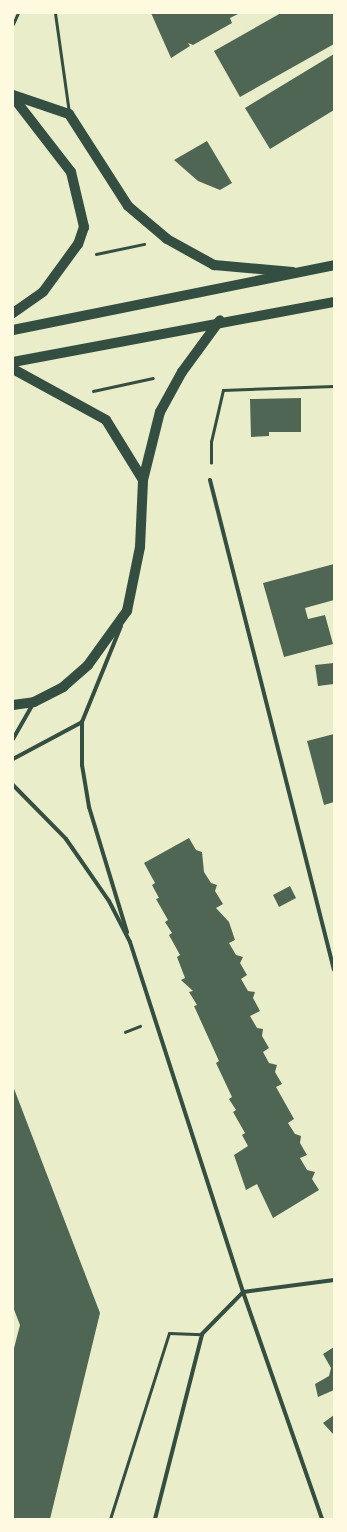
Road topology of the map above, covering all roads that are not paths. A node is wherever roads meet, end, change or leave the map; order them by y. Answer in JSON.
{"nodes":[{"id":1,"x":18,"y":13,"type":"edge"},
{"id":2,"x":55,"y":13,"type":"edge"},
{"id":3,"x":13,"y":24,"type":"edge"},
{"id":4,"x":13,"y":96,"type":"edge"},
{"id":5,"x":69,"y":114,"type":"junction"},
{"id":6,"x":334,"y":265,"type":"edge"},
{"id":7,"x":293,"y":272,"type":"junction"},
{"id":8,"x":334,"y":302,"type":"edge"},
{"id":9,"x":13,"y":314,"type":"edge"},
{"id":10,"x":220,"y":320,"type":"junction"},
{"id":11,"x":13,"y":330,"type":"edge"},
{"id":12,"x":13,"y":362,"type":"edge"},
{"id":13,"x":13,"y":369,"type":"edge"},
{"id":14,"x":143,"y":480,"type":"junction"},
{"id":15,"x":210,"y":480,"type":"road end"},
{"id":16,"x":127,"y":611,"type":"junction"},
{"id":17,"x":34,"y":702,"type":"junction"},
{"id":18,"x":13,"y":705,"type":"edge"},
{"id":19,"x":82,"y":722,"type":"junction"},
{"id":20,"x":13,"y":739,"type":"edge"},
{"id":21,"x":13,"y":759,"type":"edge"},
{"id":22,"x":13,"y":785,"type":"edge"},
{"id":23,"x":130,"y":942,"type":"junction"},
{"id":24,"x":334,"y":970,"type":"edge"},
{"id":25,"x":334,"y":1280,"type":"edge"},
{"id":26,"x":243,"y":1292,"type":"junction"},
{"id":27,"x":202,"y":1334,"type":"junction"},
{"id":28,"x":110,"y":1519,"type":"edge"},
{"id":29,"x":155,"y":1519,"type":"edge"},
{"id":30,"x":322,"y":1519,"type":"edge"}],
"edges":[{"from":1,"to":3,"type":"lane"},
{"from":2,"to":5,"type":"lane"},
{"from":4,"to":5,"type":"main road"},
{"from":4,"to":9,"type":"main road"},
{"from":5,"to":7,"type":"main road"},
{"from":6,"to":7,"type":"main road"},
{"from":7,"to":11,"type":"main road"},
{"from":8,"to":10,"type":"main road"},
{"from":10,"to":12,"type":"main road"},
{"from":10,"to":14,"type":"main road"},
{"from":13,"to":14,"type":"main road"},
{"from":14,"to":16,"type":"main road"},
{"from":15,"to":24,"type":"street"},
{"from":16,"to":17,"type":"main road"},
{"from":16,"to":19,"type":"street"},
{"from":17,"to":18,"type":"main road"},
{"from":17,"to":20,"type":"street"},
{"from":19,"to":21,"type":"street"},
{"from":19,"to":23,"type":"street"},
{"from":22,"to":23,"type":"street"},
{"from":23,"to":26,"type":"street"},
{"from":25,"to":26,"type":"street"},
{"from":26,"to":27,"type":"street"},
{"from":26,"to":30,"type":"street"},
{"from":27,"to":28,"type":"lane"},
{"from":27,"to":29,"type":"street"}]}
